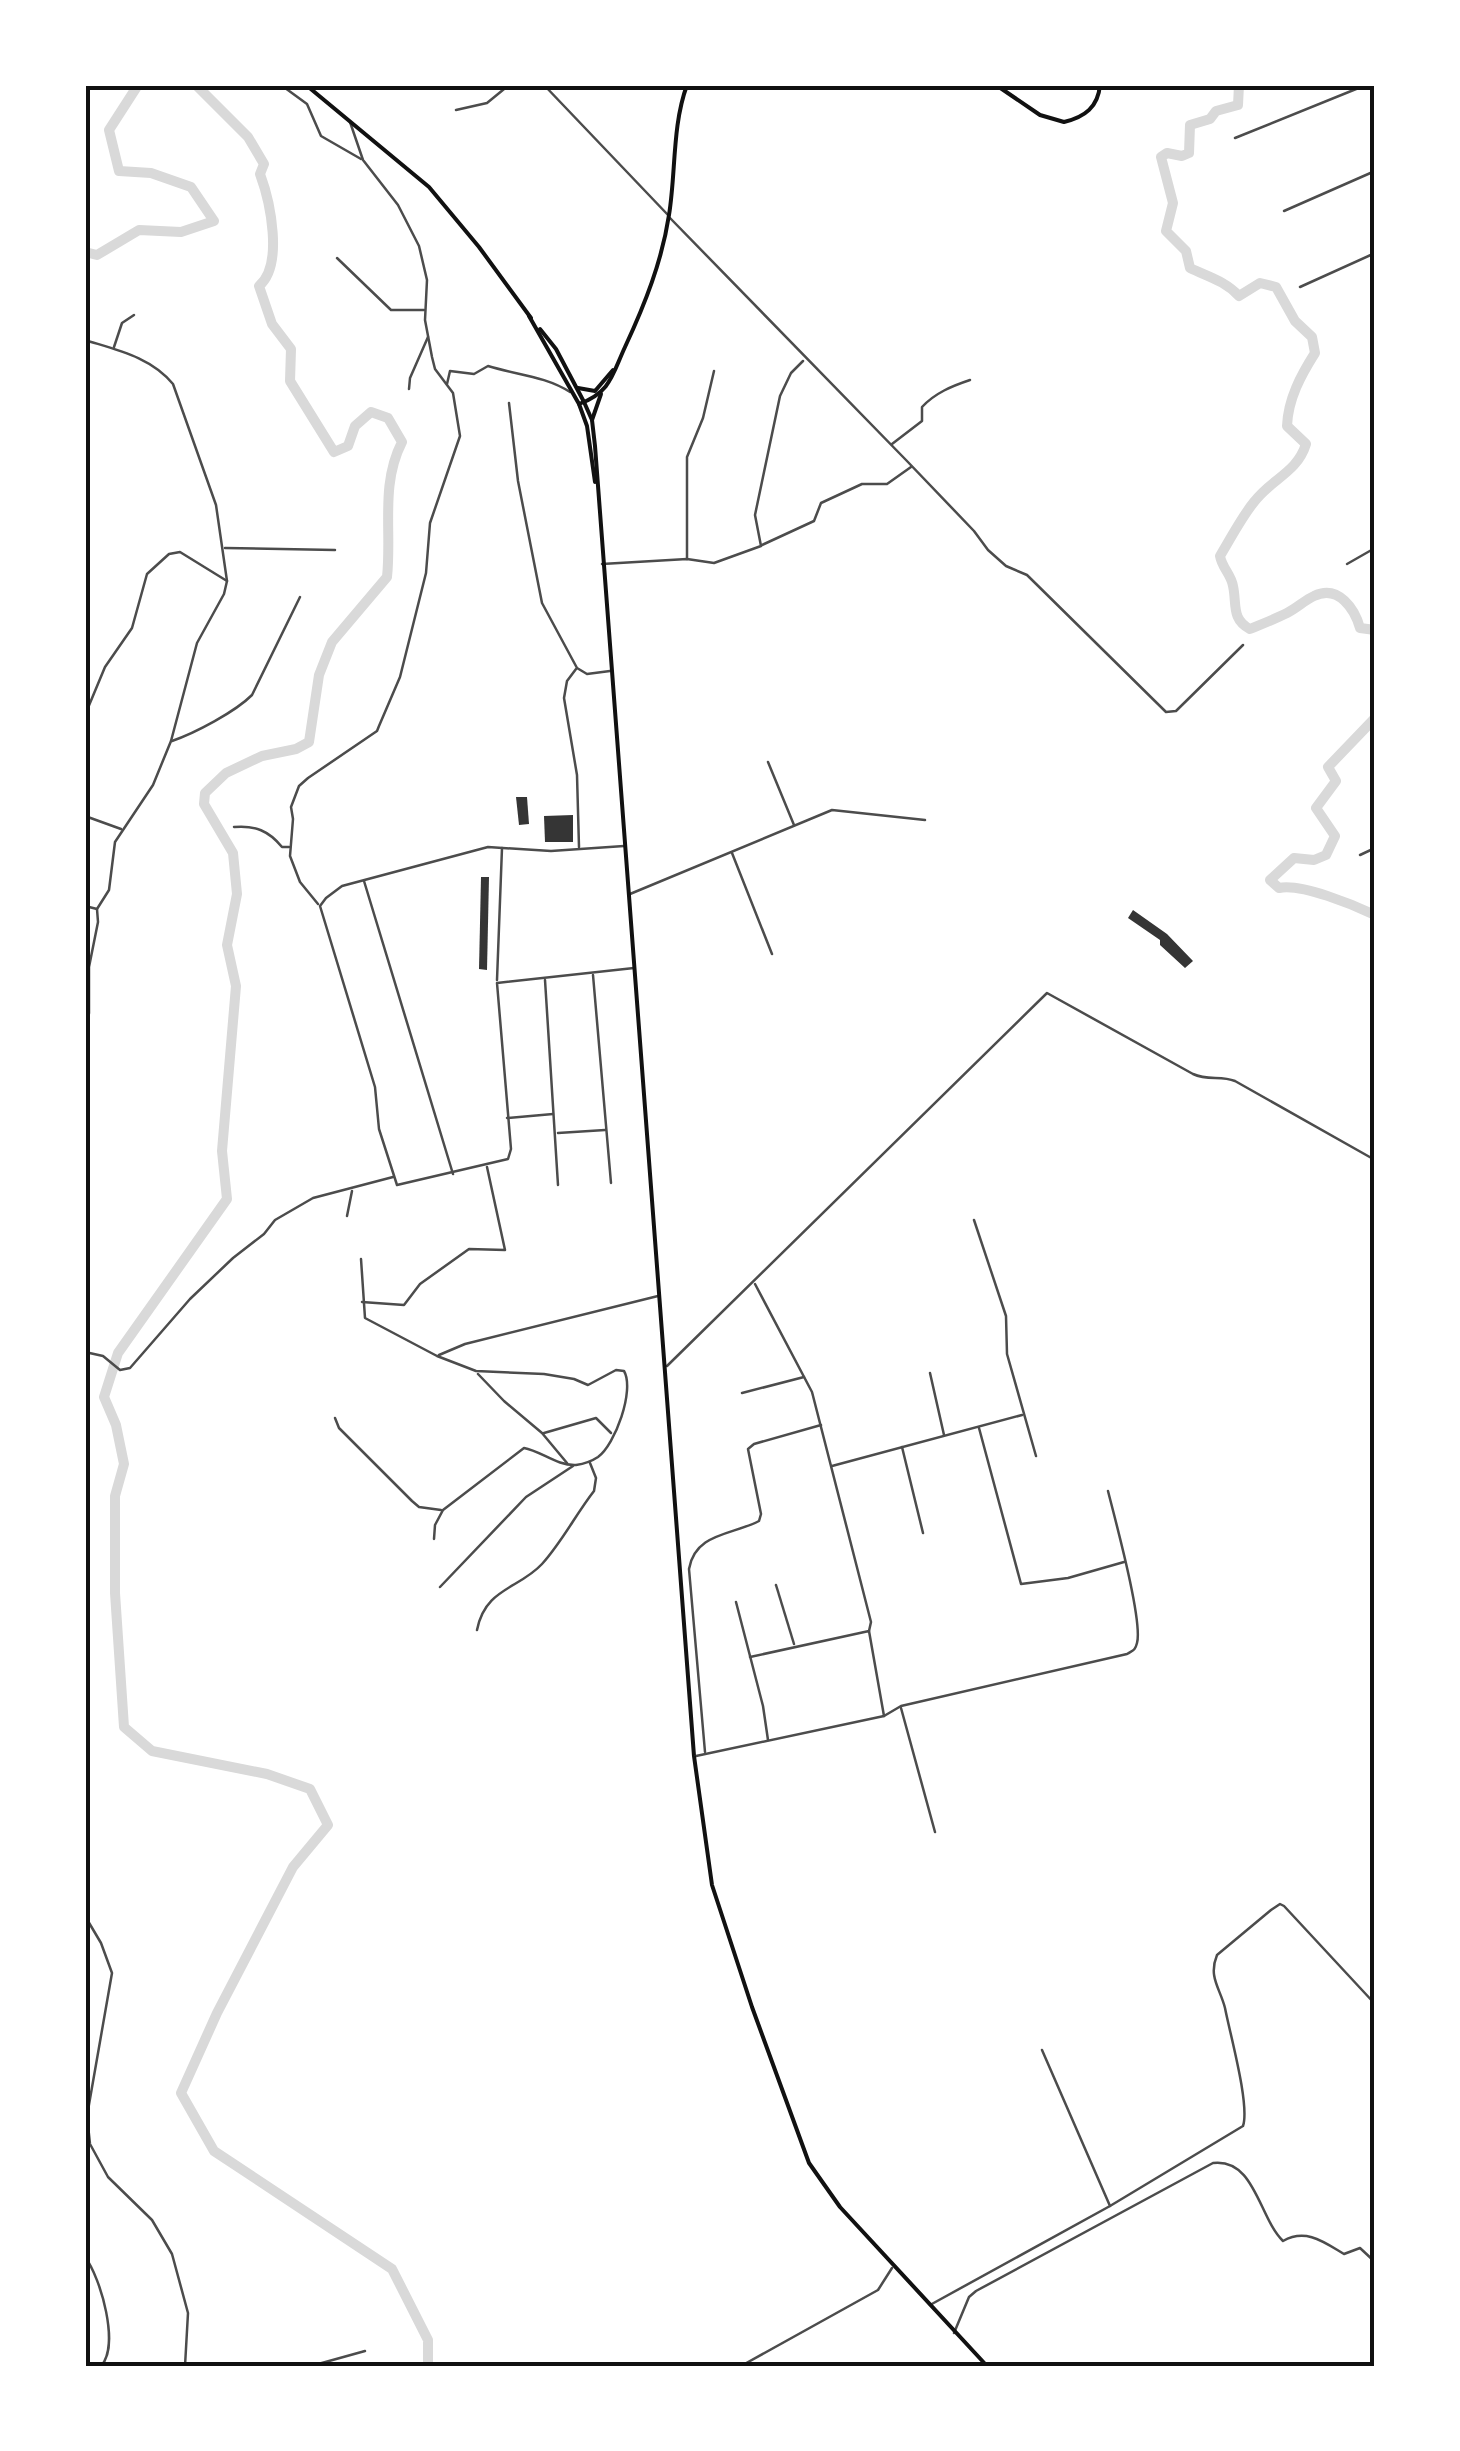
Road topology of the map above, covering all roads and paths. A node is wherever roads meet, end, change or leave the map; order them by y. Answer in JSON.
{"nodes":[{"id":1,"x":282,"y":85,"type":"edge"},
{"id":2,"x":306,"y":85,"type":"edge"},
{"id":3,"x":509,"y":85,"type":"edge"},
{"id":4,"x":544,"y":85,"type":"edge"},
{"id":5,"x":687,"y":85,"type":"edge"},
{"id":6,"x":996,"y":85,"type":"edge"},
{"id":7,"x":1100,"y":85,"type":"edge"},
{"id":8,"x":1366,"y":85,"type":"edge"},
{"id":9,"x":456,"y":110,"type":"dead end"},
{"id":10,"x":350,"y":120,"type":"junction"},
{"id":11,"x":1235,"y":138,"type":"dead end"},
{"id":12,"x":362,"y":160,"type":"junction"},
{"id":13,"x":1375,"y":171,"type":"edge"},
{"id":14,"x":1284,"y":211,"type":"dead end"},
{"id":15,"x":669,"y":216,"type":"junction"},
{"id":16,"x":1375,"y":253,"type":"edge"},
{"id":17,"x":336,"y":258,"type":"dead end"},
{"id":18,"x":1300,"y":287,"type":"dead end"},
{"id":19,"x":426,"y":310,"type":"junction"},
{"id":20,"x":134,"y":315,"type":"dead end"},
{"id":21,"x":529,"y":316,"type":"junction"},
{"id":22,"x":428,"y":335,"type":"junction"},
{"id":23,"x":85,"y":340,"type":"edge"},
{"id":24,"x":113,"y":349,"type":"junction"},
{"id":25,"x":805,"y":359,"type":"junction"},
{"id":26,"x":714,"y":371,"type":"dead end"},
{"id":27,"x":970,"y":380,"type":"dead end"},
{"id":28,"x":447,"y":386,"type":"junction"},
{"id":29,"x":577,"y":387,"type":"junction"},
{"id":30,"x":409,"y":390,"type":"dead end"},
{"id":31,"x":598,"y":392,"type":"junction"},
{"id":32,"x":576,"y":395,"type":"junction"},
{"id":33,"x":509,"y":402,"type":"dead end"},
{"id":34,"x":582,"y":403,"type":"junction"},
{"id":35,"x":592,"y":420,"type":"junction"},
{"id":36,"x":891,"y":445,"type":"junction"},
{"id":37,"x":912,"y":466,"type":"junction"},
{"id":38,"x":598,"y":502,"type":"junction"},
{"id":39,"x":761,"y":546,"type":"junction"},
{"id":40,"x":223,"y":548,"type":"junction"},
{"id":41,"x":1375,"y":548,"type":"edge"},
{"id":42,"x":336,"y":550,"type":"dead end"},
{"id":43,"x":687,"y":559,"type":"junction"},
{"id":44,"x":602,"y":564,"type":"junction"},
{"id":45,"x":1346,"y":564,"type":"dead end"},
{"id":46,"x":227,"y":581,"type":"junction"},
{"id":47,"x":300,"y":596,"type":"dead end"},
{"id":48,"x":1243,"y":644,"type":"dead end"},
{"id":49,"x":577,"y":668,"type":"junction"},
{"id":50,"x":610,"y":672,"type":"junction"},
{"id":51,"x":85,"y":715,"type":"edge"},
{"id":52,"x":170,"y":741,"type":"junction"},
{"id":53,"x":768,"y":762,"type":"dead end"},
{"id":54,"x":85,"y":816,"type":"edge"},
{"id":55,"x":925,"y":820,"type":"dead end"},
{"id":56,"x":794,"y":826,"type":"junction"},
{"id":57,"x":234,"y":827,"type":"dead end"},
{"id":58,"x":124,"y":830,"type":"junction"},
{"id":59,"x":625,"y":846,"type":"junction"},
{"id":60,"x":290,"y":847,"type":"junction"},
{"id":61,"x":502,"y":847,"type":"junction"},
{"id":62,"x":1375,"y":848,"type":"edge"},
{"id":63,"x":580,"y":849,"type":"junction"},
{"id":64,"x":731,"y":852,"type":"junction"},
{"id":65,"x":1360,"y":855,"type":"dead end"},
{"id":66,"x":364,"y":880,"type":"junction"},
{"id":67,"x":628,"y":895,"type":"junction"},
{"id":68,"x":85,"y":906,"type":"edge"},
{"id":69,"x":320,"y":906,"type":"junction"},
{"id":70,"x":97,"y":909,"type":"junction"},
{"id":71,"x":772,"y":954,"type":"dead end"},
{"id":72,"x":87,"y":967,"type":"edge"},
{"id":73,"x":634,"y":968,"type":"junction"},
{"id":74,"x":593,"y":973,"type":"junction"},
{"id":75,"x":545,"y":978,"type":"junction"},
{"id":76,"x":497,"y":983,"type":"junction"},
{"id":77,"x":85,"y":1037,"type":"edge"},
{"id":78,"x":555,"y":1114,"type":"junction"},
{"id":79,"x":508,"y":1118,"type":"junction"},
{"id":80,"x":606,"y":1130,"type":"junction"},
{"id":81,"x":556,"y":1133,"type":"junction"},
{"id":82,"x":1375,"y":1160,"type":"edge"},
{"id":83,"x":487,"y":1166,"type":"junction"},
{"id":84,"x":452,"y":1174,"type":"junction"},
{"id":85,"x":394,"y":1176,"type":"junction"},
{"id":86,"x":612,"y":1183,"type":"dead end"},
{"id":87,"x":558,"y":1186,"type":"dead end"},
{"id":88,"x":352,"y":1190,"type":"junction"},
{"id":89,"x":346,"y":1216,"type":"dead end"},
{"id":90,"x":974,"y":1220,"type":"dead end"},
{"id":91,"x":361,"y":1259,"type":"dead end"},
{"id":92,"x":754,"y":1284,"type":"junction"},
{"id":93,"x":659,"y":1296,"type":"junction"},
{"id":94,"x":362,"y":1302,"type":"junction"},
{"id":95,"x":85,"y":1352,"type":"edge"},
{"id":96,"x":437,"y":1356,"type":"junction"},
{"id":97,"x":666,"y":1367,"type":"junction"},
{"id":98,"x":476,"y":1371,"type":"junction"},
{"id":99,"x":930,"y":1373,"type":"dead end"},
{"id":100,"x":806,"y":1376,"type":"junction"},
{"id":101,"x":742,"y":1392,"type":"dead end"},
{"id":102,"x":1025,"y":1414,"type":"junction"},
{"id":103,"x":334,"y":1418,"type":"dead end"},
{"id":104,"x":821,"y":1426,"type":"junction"},
{"id":105,"x":980,"y":1428,"type":"junction"},
{"id":106,"x":542,"y":1433,"type":"junction"},
{"id":107,"x":612,"y":1435,"type":"junction"},
{"id":108,"x":944,"y":1436,"type":"junction"},
{"id":109,"x":902,"y":1447,"type":"junction"},
{"id":110,"x":1036,"y":1456,"type":"dead end"},
{"id":111,"x":589,"y":1462,"type":"junction"},
{"id":112,"x":568,"y":1464,"type":"junction"},
{"id":113,"x":574,"y":1465,"type":"junction"},
{"id":114,"x":830,"y":1466,"type":"junction"},
{"id":115,"x":1108,"y":1491,"type":"dead end"},
{"id":116,"x":442,"y":1510,"type":"junction"},
{"id":117,"x":923,"y":1533,"type":"dead end"},
{"id":118,"x":434,"y":1539,"type":"dead end"},
{"id":119,"x":1124,"y":1562,"type":"junction"},
{"id":120,"x":776,"y":1585,"type":"dead end"},
{"id":121,"x":440,"y":1587,"type":"dead end"},
{"id":122,"x":736,"y":1602,"type":"dead end"},
{"id":123,"x":478,"y":1630,"type":"dead end"},
{"id":124,"x":868,"y":1631,"type":"junction"},
{"id":125,"x":794,"y":1646,"type":"junction"},
{"id":126,"x":750,"y":1657,"type":"junction"},
{"id":127,"x":901,"y":1706,"type":"junction"},
{"id":128,"x":884,"y":1716,"type":"junction"},
{"id":129,"x":768,"y":1740,"type":"junction"},
{"id":130,"x":705,"y":1754,"type":"junction"},
{"id":131,"x":694,"y":1756,"type":"junction"},
{"id":132,"x":935,"y":1832,"type":"dead end"},
{"id":133,"x":85,"y":1916,"type":"edge"},
{"id":134,"x":94,"y":1928,"type":"junction"},
{"id":135,"x":85,"y":1934,"type":"edge"},
{"id":136,"x":1375,"y":2004,"type":"edge"},
{"id":137,"x":1042,"y":2050,"type":"dead end"},
{"id":138,"x":1110,"y":2206,"type":"junction"},
{"id":139,"x":85,"y":2257,"type":"edge"},
{"id":140,"x":1375,"y":2262,"type":"edge"},
{"id":141,"x":894,"y":2265,"type":"junction"},
{"id":142,"x":929,"y":2306,"type":"junction"},
{"id":143,"x":954,"y":2333,"type":"junction"},
{"id":144,"x":365,"y":2351,"type":"dead end"},
{"id":145,"x":101,"y":2366,"type":"edge"},
{"id":146,"x":185,"y":2366,"type":"edge"},
{"id":147,"x":311,"y":2366,"type":"edge"},
{"id":148,"x":741,"y":2366,"type":"edge"},
{"id":149,"x":987,"y":2366,"type":"edge"}],
"edges":[{"from":1,"to":12,"type":"street"},
{"from":2,"to":10,"type":"main road"},
{"from":3,"to":9,"type":"street"},
{"from":4,"to":15,"type":"street"},
{"from":5,"to":15,"type":"main road"},
{"from":6,"to":7,"type":"main road"},
{"from":8,"to":11,"type":"street"},
{"from":10,"to":12,"type":"street"},
{"from":10,"to":21,"type":"main road"},
{"from":12,"to":19,"type":"street"},
{"from":13,"to":14,"type":"street"},
{"from":15,"to":25,"type":"street"},
{"from":15,"to":31,"type":"main road"},
{"from":16,"to":18,"type":"street"},
{"from":17,"to":19,"type":"street"},
{"from":19,"to":22,"type":"street"},
{"from":20,"to":24,"type":"street"},
{"from":21,"to":29,"type":"main road"},
{"from":21,"to":32,"type":"main road"},
{"from":22,"to":28,"type":"street"},
{"from":22,"to":30,"type":"street"},
{"from":23,"to":24,"type":"street"},
{"from":24,"to":40,"type":"street"},
{"from":25,"to":36,"type":"street"},
{"from":25,"to":39,"type":"street"},
{"from":26,"to":43,"type":"street"},
{"from":27,"to":36,"type":"street"},
{"from":28,"to":32,"type":"street"},
{"from":28,"to":60,"type":"street"},
{"from":29,"to":31,"type":"main road"},
{"from":29,"to":34,"type":"main road"},
{"from":31,"to":34,"type":"main road"},
{"from":31,"to":35,"type":"main road"},
{"from":32,"to":34,"type":"main road"},
{"from":33,"to":49,"type":"street"},
{"from":34,"to":35,"type":"main road"},
{"from":34,"to":38,"type":"main road"},
{"from":35,"to":38,"type":"main road"},
{"from":36,"to":37,"type":"street"},
{"from":37,"to":39,"type":"street"},
{"from":37,"to":48,"type":"street"},
{"from":38,"to":44,"type":"main road"},
{"from":39,"to":43,"type":"street"},
{"from":40,"to":42,"type":"street"},
{"from":40,"to":46,"type":"street"},
{"from":41,"to":45,"type":"street"},
{"from":43,"to":44,"type":"street"},
{"from":44,"to":50,"type":"main road"},
{"from":46,"to":51,"type":"street"},
{"from":46,"to":52,"type":"street"},
{"from":47,"to":52,"type":"street"},
{"from":49,"to":50,"type":"street"},
{"from":49,"to":63,"type":"street"},
{"from":50,"to":59,"type":"main road"},
{"from":52,"to":58,"type":"street"},
{"from":53,"to":56,"type":"street"},
{"from":54,"to":58,"type":"street"},
{"from":55,"to":56,"type":"street"},
{"from":56,"to":64,"type":"street"},
{"from":57,"to":60,"type":"street"},
{"from":58,"to":70,"type":"street"},
{"from":59,"to":63,"type":"street"},
{"from":59,"to":67,"type":"main road"},
{"from":60,"to":69,"type":"street"},
{"from":61,"to":63,"type":"street"},
{"from":61,"to":66,"type":"street"},
{"from":61,"to":76,"type":"street"},
{"from":62,"to":65,"type":"street"},
{"from":64,"to":67,"type":"street"},
{"from":64,"to":71,"type":"street"},
{"from":66,"to":69,"type":"street"},
{"from":66,"to":84,"type":"street"},
{"from":67,"to":73,"type":"main road"},
{"from":68,"to":70,"type":"street"},
{"from":69,"to":85,"type":"street"},
{"from":70,"to":72,"type":"street"},
{"from":72,"to":77,"type":"street"},
{"from":73,"to":74,"type":"street"},
{"from":73,"to":93,"type":"main road"},
{"from":74,"to":75,"type":"street"},
{"from":74,"to":80,"type":"street"},
{"from":75,"to":76,"type":"street"},
{"from":75,"to":78,"type":"street"},
{"from":76,"to":79,"type":"street"},
{"from":78,"to":79,"type":"street"},
{"from":78,"to":81,"type":"street"},
{"from":79,"to":83,"type":"street"},
{"from":80,"to":81,"type":"street"},
{"from":80,"to":86,"type":"street"},
{"from":81,"to":87,"type":"street"},
{"from":82,"to":92,"type":"street"},
{"from":83,"to":84,"type":"street"},
{"from":83,"to":94,"type":"street"},
{"from":84,"to":85,"type":"street"},
{"from":85,"to":88,"type":"street"},
{"from":88,"to":89,"type":"street"},
{"from":88,"to":95,"type":"street"},
{"from":90,"to":102,"type":"street"},
{"from":91,"to":94,"type":"street"},
{"from":92,"to":97,"type":"street"},
{"from":92,"to":100,"type":"street"},
{"from":93,"to":96,"type":"street"},
{"from":93,"to":97,"type":"main road"},
{"from":94,"to":96,"type":"street"},
{"from":96,"to":98,"type":"street"},
{"from":97,"to":131,"type":"main road"},
{"from":98,"to":106,"type":"street"},
{"from":98,"to":107,"type":"street"},
{"from":99,"to":108,"type":"street"},
{"from":100,"to":101,"type":"street"},
{"from":100,"to":104,"type":"street"},
{"from":102,"to":105,"type":"street"},
{"from":102,"to":110,"type":"street"},
{"from":103,"to":116,"type":"street"},
{"from":104,"to":114,"type":"street"},
{"from":104,"to":130,"type":"street"},
{"from":105,"to":108,"type":"street"},
{"from":105,"to":119,"type":"street"},
{"from":106,"to":107,"type":"street"},
{"from":106,"to":112,"type":"street"},
{"from":107,"to":111,"type":"street"},
{"from":108,"to":109,"type":"street"},
{"from":109,"to":114,"type":"street"},
{"from":109,"to":117,"type":"street"},
{"from":111,"to":113,"type":"street"},
{"from":111,"to":123,"type":"street"},
{"from":112,"to":113,"type":"street"},
{"from":112,"to":116,"type":"street"},
{"from":113,"to":121,"type":"street"},
{"from":114,"to":124,"type":"street"},
{"from":115,"to":119,"type":"street"},
{"from":116,"to":118,"type":"street"},
{"from":119,"to":127,"type":"street"},
{"from":120,"to":125,"type":"street"},
{"from":122,"to":126,"type":"street"},
{"from":124,"to":125,"type":"street"},
{"from":124,"to":128,"type":"street"},
{"from":125,"to":126,"type":"street"},
{"from":126,"to":129,"type":"street"},
{"from":127,"to":128,"type":"street"},
{"from":127,"to":132,"type":"street"},
{"from":128,"to":129,"type":"street"},
{"from":129,"to":130,"type":"street"},
{"from":130,"to":131,"type":"street"},
{"from":131,"to":141,"type":"main road"},
{"from":133,"to":134,"type":"street"},
{"from":134,"to":135,"type":"street"},
{"from":134,"to":146,"type":"street"},
{"from":136,"to":138,"type":"street"},
{"from":137,"to":138,"type":"street"},
{"from":138,"to":142,"type":"street"},
{"from":139,"to":145,"type":"street"},
{"from":140,"to":143,"type":"street"},
{"from":141,"to":142,"type":"main road"},
{"from":141,"to":148,"type":"street"},
{"from":142,"to":143,"type":"main road"},
{"from":143,"to":149,"type":"main road"},
{"from":144,"to":147,"type":"street"}]}
